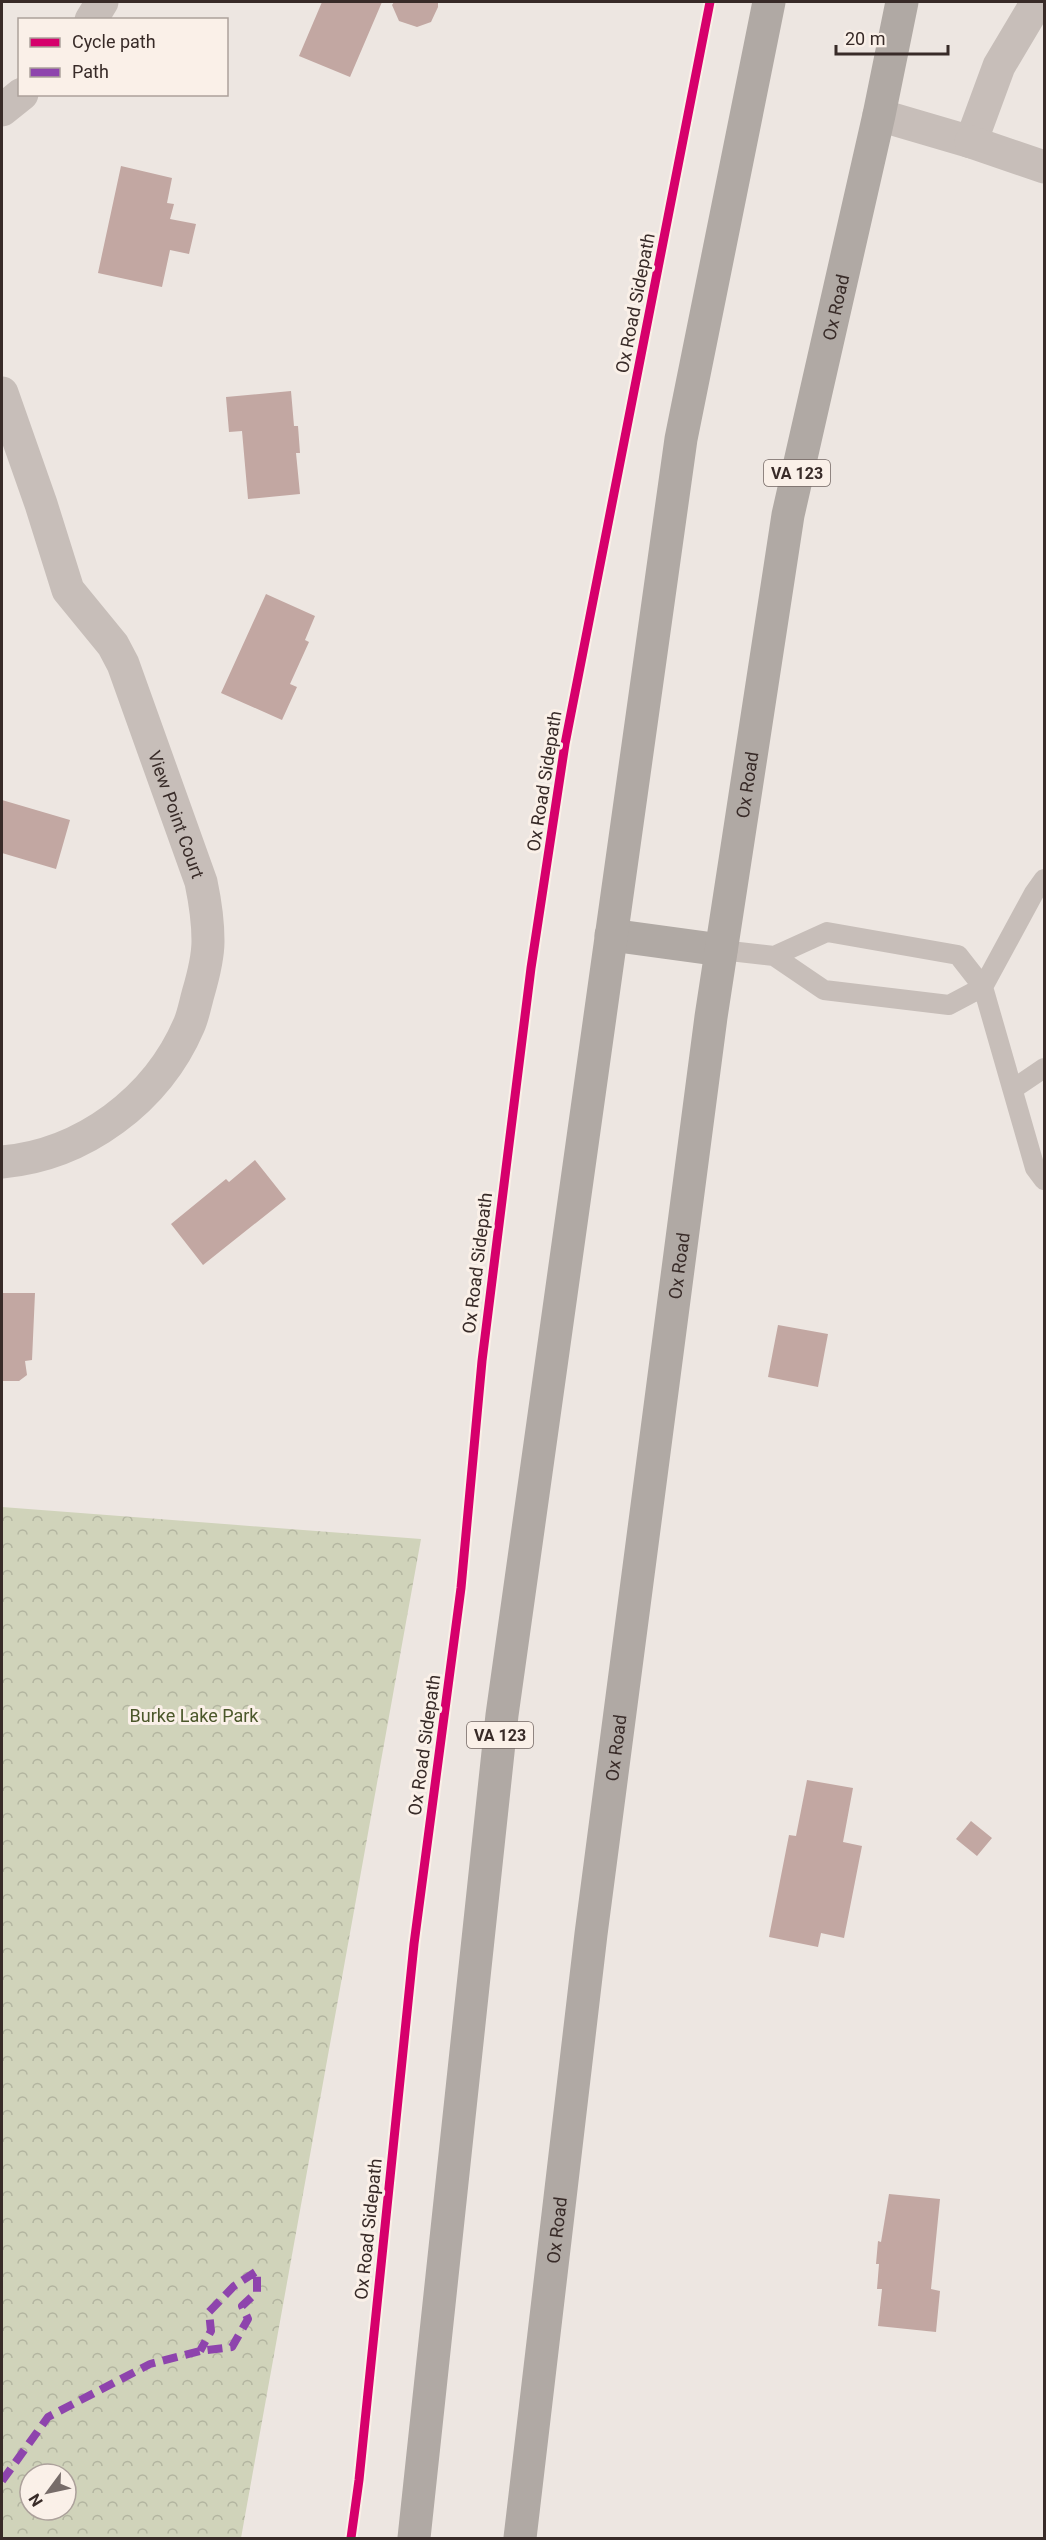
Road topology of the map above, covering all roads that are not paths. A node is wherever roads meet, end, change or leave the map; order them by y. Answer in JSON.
{"nodes":[{"id":1,"x":102,"y":2,"type":"edge"},
{"id":2,"x":769,"y":2,"type":"edge"},
{"id":3,"x":902,"y":2,"type":"edge"},
{"id":4,"x":1036,"y":2,"type":"edge"},
{"id":5,"x":92,"y":18,"type":"edge"},
{"id":6,"x":20,"y":96,"type":"edge"},
{"id":7,"x":2,"y":110,"type":"edge"},
{"id":8,"x":879,"y":115,"type":"junction"},
{"id":9,"x":971,"y":142,"type":"junction"},
{"id":10,"x":1044,"y":167,"type":"edge"},
{"id":11,"x":2,"y":393,"type":"edge"},
{"id":12,"x":1041,"y":891,"type":"edge"},
{"id":13,"x":611,"y":935,"type":"junction"},
{"id":14,"x":721,"y":950,"type":"junction"},
{"id":15,"x":774,"y":956,"type":"junction"},
{"id":16,"x":983,"y":987,"type":"junction"},
{"id":17,"x":1044,"y":1068,"type":"edge"},
{"id":18,"x":1013,"y":1089,"type":"junction"},
{"id":19,"x":2,"y":1162,"type":"edge"},
{"id":20,"x":1044,"y":1180,"type":"edge"},
{"id":21,"x":414,"y":2538,"type":"edge"},
{"id":22,"x":520,"y":2538,"type":"edge"}],
"edges":[{"from":1,"to":5,"type":"street"},
{"from":2,"to":13,"type":"highway","number":"VA 123"},
{"from":3,"to":8,"type":"highway","name":"Ox Road","number":"VA 123"},
{"from":4,"to":9,"type":"street"},
{"from":6,"to":7,"type":"street"},
{"from":8,"to":9,"type":"street"},
{"from":8,"to":14,"type":"highway","name":"Ox Road","number":"VA 123"},
{"from":9,"to":10,"type":"street"},
{"from":11,"to":19,"type":"street","name":"View Point Court"},
{"from":12,"to":16,"type":"lane"},
{"from":13,"to":14,"type":"highway"},
{"from":13,"to":21,"type":"highway","number":"VA 123"},
{"from":14,"to":15,"type":"lane"},
{"from":14,"to":22,"type":"highway","name":"Ox Road","number":"VA 123"},
{"from":15,"to":16,"type":"lane"},
{"from":15,"to":16,"type":"lane"},
{"from":16,"to":18,"type":"lane"},
{"from":17,"to":18,"type":"lane"},
{"from":18,"to":20,"type":"lane"}]}
